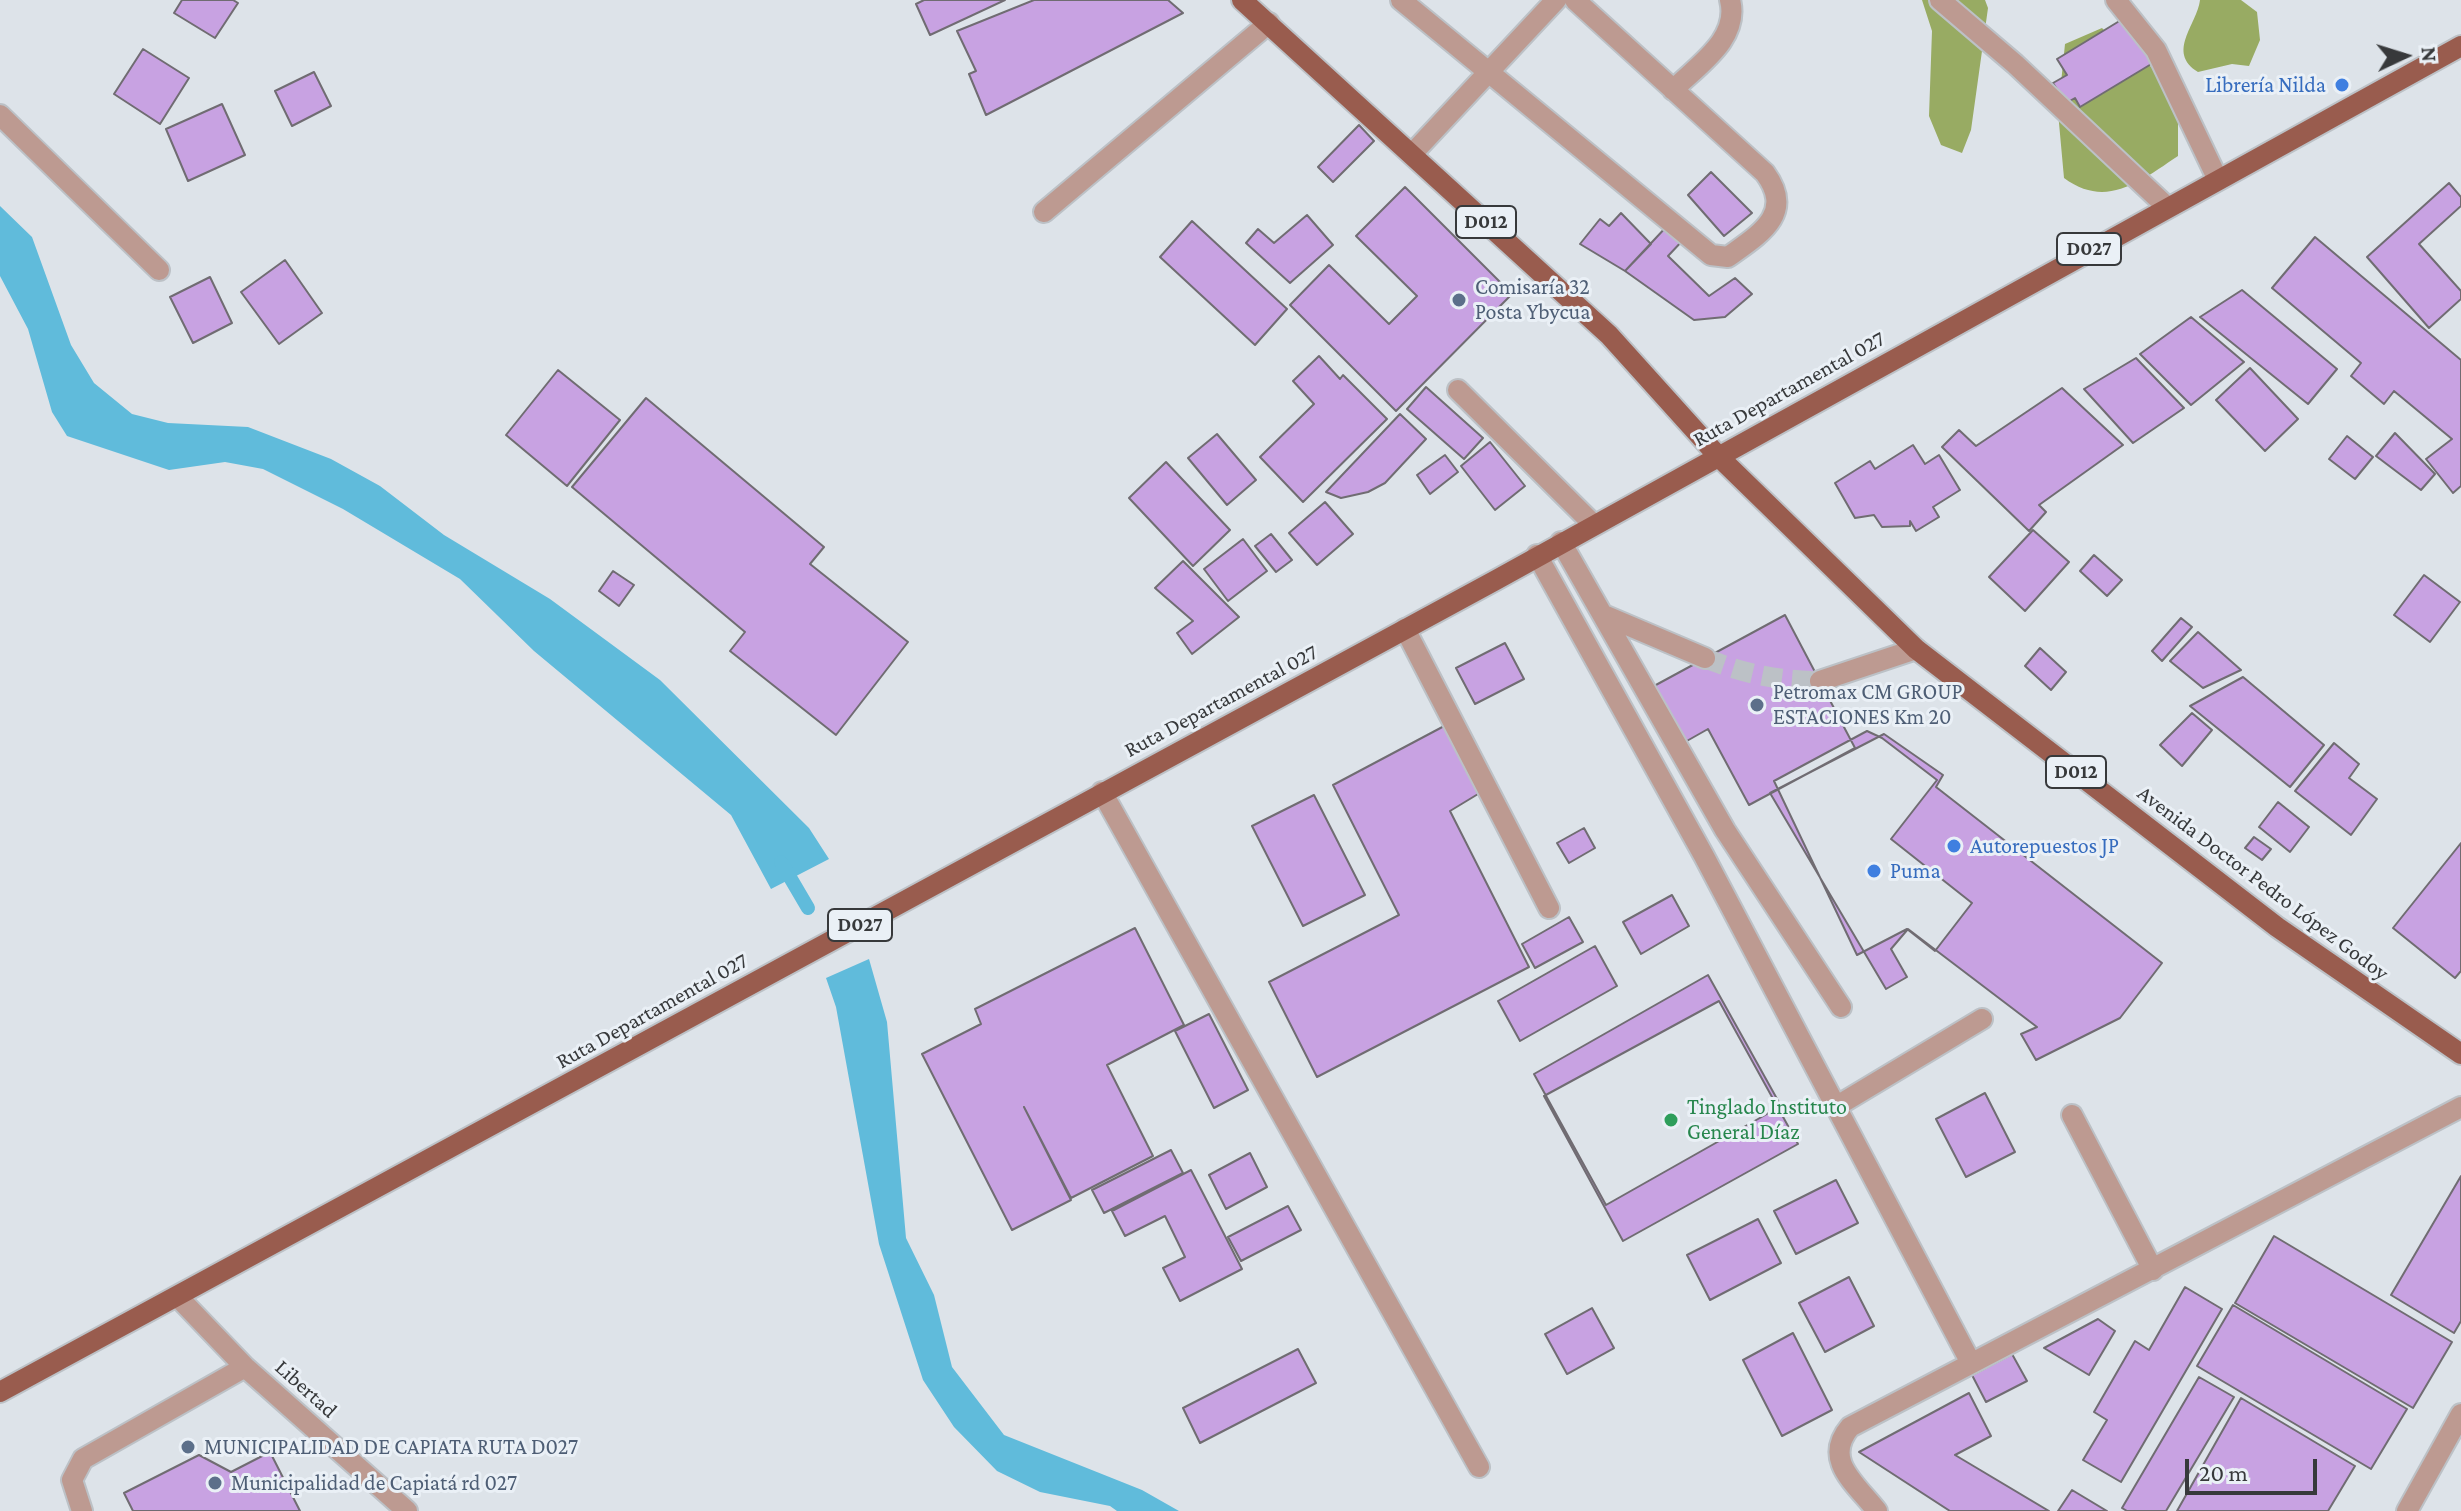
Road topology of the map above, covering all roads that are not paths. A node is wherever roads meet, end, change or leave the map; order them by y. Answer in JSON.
{"nodes":[{"id":1,"x":1242,"y":0,"type":"edge"},
{"id":2,"x":1401,"y":0,"type":"edge"},
{"id":3,"x":1556,"y":0,"type":"edge"},
{"id":4,"x":1575,"y":0,"type":"edge"},
{"id":5,"x":1730,"y":0,"type":"edge"},
{"id":6,"x":1940,"y":0,"type":"edge"},
{"id":7,"x":2116,"y":0,"type":"edge"},
{"id":8,"x":1269,"y":23,"type":"junction"},
{"id":9,"x":2461,"y":46,"type":"edge"},
{"id":10,"x":1489,"y":71,"type":"junction"},
{"id":11,"x":1673,"y":90,"type":"junction"},
{"id":12,"x":0,"y":115,"type":"edge"},
{"id":13,"x":1412,"y":154,"type":"junction"},
{"id":14,"x":2218,"y":180,"type":"junction"},
{"id":15,"x":2166,"y":206,"type":"junction"},
{"id":16,"x":1044,"y":212,"type":"dead end"},
{"id":17,"x":159,"y":270,"type":"dead end"},
{"id":18,"x":1458,"y":390,"type":"dead end"},
{"id":19,"x":1718,"y":456,"type":"junction"},
{"id":20,"x":1592,"y":523,"type":"junction"},
{"id":21,"x":1561,"y":542,"type":"junction"},
{"id":22,"x":1537,"y":555,"type":"junction"},
{"id":23,"x":1606,"y":616,"type":"junction"},
{"id":24,"x":1405,"y":629,"type":"junction"},
{"id":25,"x":1916,"y":649,"type":"junction"},
{"id":26,"x":1705,"y":658,"type":"tunnel mouth"},
{"id":27,"x":1820,"y":681,"type":"tunnel mouth"},
{"id":28,"x":1102,"y":792,"type":"junction"},
{"id":29,"x":1549,"y":908,"type":"dead end"},
{"id":30,"x":1841,"y":1007,"type":"dead end"},
{"id":31,"x":1982,"y":1019,"type":"dead end"},
{"id":32,"x":2461,"y":1054,"type":"edge"},
{"id":33,"x":1837,"y":1106,"type":"junction"},
{"id":34,"x":2461,"y":1107,"type":"edge"},
{"id":35,"x":2072,"y":1115,"type":"dead end"},
{"id":36,"x":2153,"y":1270,"type":"junction"},
{"id":37,"x":178,"y":1297,"type":"junction"},
{"id":38,"x":1971,"y":1363,"type":"junction"},
{"id":39,"x":245,"y":1367,"type":"junction"},
{"id":40,"x":0,"y":1392,"type":"edge"},
{"id":41,"x":2461,"y":1414,"type":"edge"},
{"id":42,"x":1479,"y":1467,"type":"dead end"},
{"id":43,"x":82,"y":1511,"type":"edge"},
{"id":44,"x":407,"y":1511,"type":"edge"},
{"id":45,"x":1877,"y":1511,"type":"edge"},
{"id":46,"x":2407,"y":1511,"type":"edge"}],
"edges":[{"from":1,"to":8,"type":"main road","number":"D012"},
{"from":2,"to":10,"type":"street"},
{"from":3,"to":10,"type":"street"},
{"from":4,"to":11,"type":"street"},
{"from":5,"to":11,"type":"street"},
{"from":6,"to":15,"type":"street"},
{"from":7,"to":14,"type":"street"},
{"from":8,"to":13,"type":"main road","number":"D012"},
{"from":8,"to":16,"type":"street"},
{"from":9,"to":14,"type":"main road","name":"Ruta Departamental 027","number":"D027"},
{"from":10,"to":11,"type":"street"},
{"from":10,"to":13,"type":"street"},
{"from":12,"to":17,"type":"street"},
{"from":13,"to":19,"type":"main road","number":"D012"},
{"from":14,"to":15,"type":"main road","name":"Ruta Departamental 027","number":"D027"},
{"from":15,"to":19,"type":"main road","name":"Ruta Departamental 027","number":"D027"},
{"from":18,"to":20,"type":"street"},
{"from":19,"to":20,"type":"main road","name":"Ruta Departamental 027","number":"D027"},
{"from":19,"to":25,"type":"main road","name":"Avenida Doctor Pedro López Godoy","number":"D012"},
{"from":20,"to":21,"type":"main road","name":"Ruta Departamental 027","number":"D027"},
{"from":21,"to":22,"type":"main road","name":"Ruta Departamental 027","number":"D027"},
{"from":21,"to":23,"type":"street"},
{"from":22,"to":24,"type":"main road","name":"Ruta Departamental 027","number":"D027"},
{"from":22,"to":33,"type":"street"},
{"from":23,"to":26,"type":"street"},
{"from":23,"to":30,"type":"street"},
{"from":24,"to":28,"type":"main road","name":"Ruta Departamental 027","number":"D027"},
{"from":24,"to":29,"type":"street"},
{"from":25,"to":27,"type":"street"},
{"from":25,"to":32,"type":"main road","name":"Avenida Doctor Pedro López Godoy","number":"D012"},
{"from":28,"to":37,"type":"main road","name":"Ruta Departamental 027","number":"D027"},
{"from":28,"to":42,"type":"street"},
{"from":31,"to":33,"type":"street"},
{"from":33,"to":38,"type":"street"},
{"from":34,"to":36,"type":"street"},
{"from":35,"to":36,"type":"street"},
{"from":36,"to":38,"type":"street"},
{"from":37,"to":39,"type":"street","name":"Libertad"},
{"from":37,"to":40,"type":"main road","name":"Ruta Departamental 027","number":"D027"},
{"from":38,"to":45,"type":"street"},
{"from":39,"to":43,"type":"street"},
{"from":39,"to":44,"type":"street","name":"Libertad"},
{"from":41,"to":46,"type":"street"}]}
